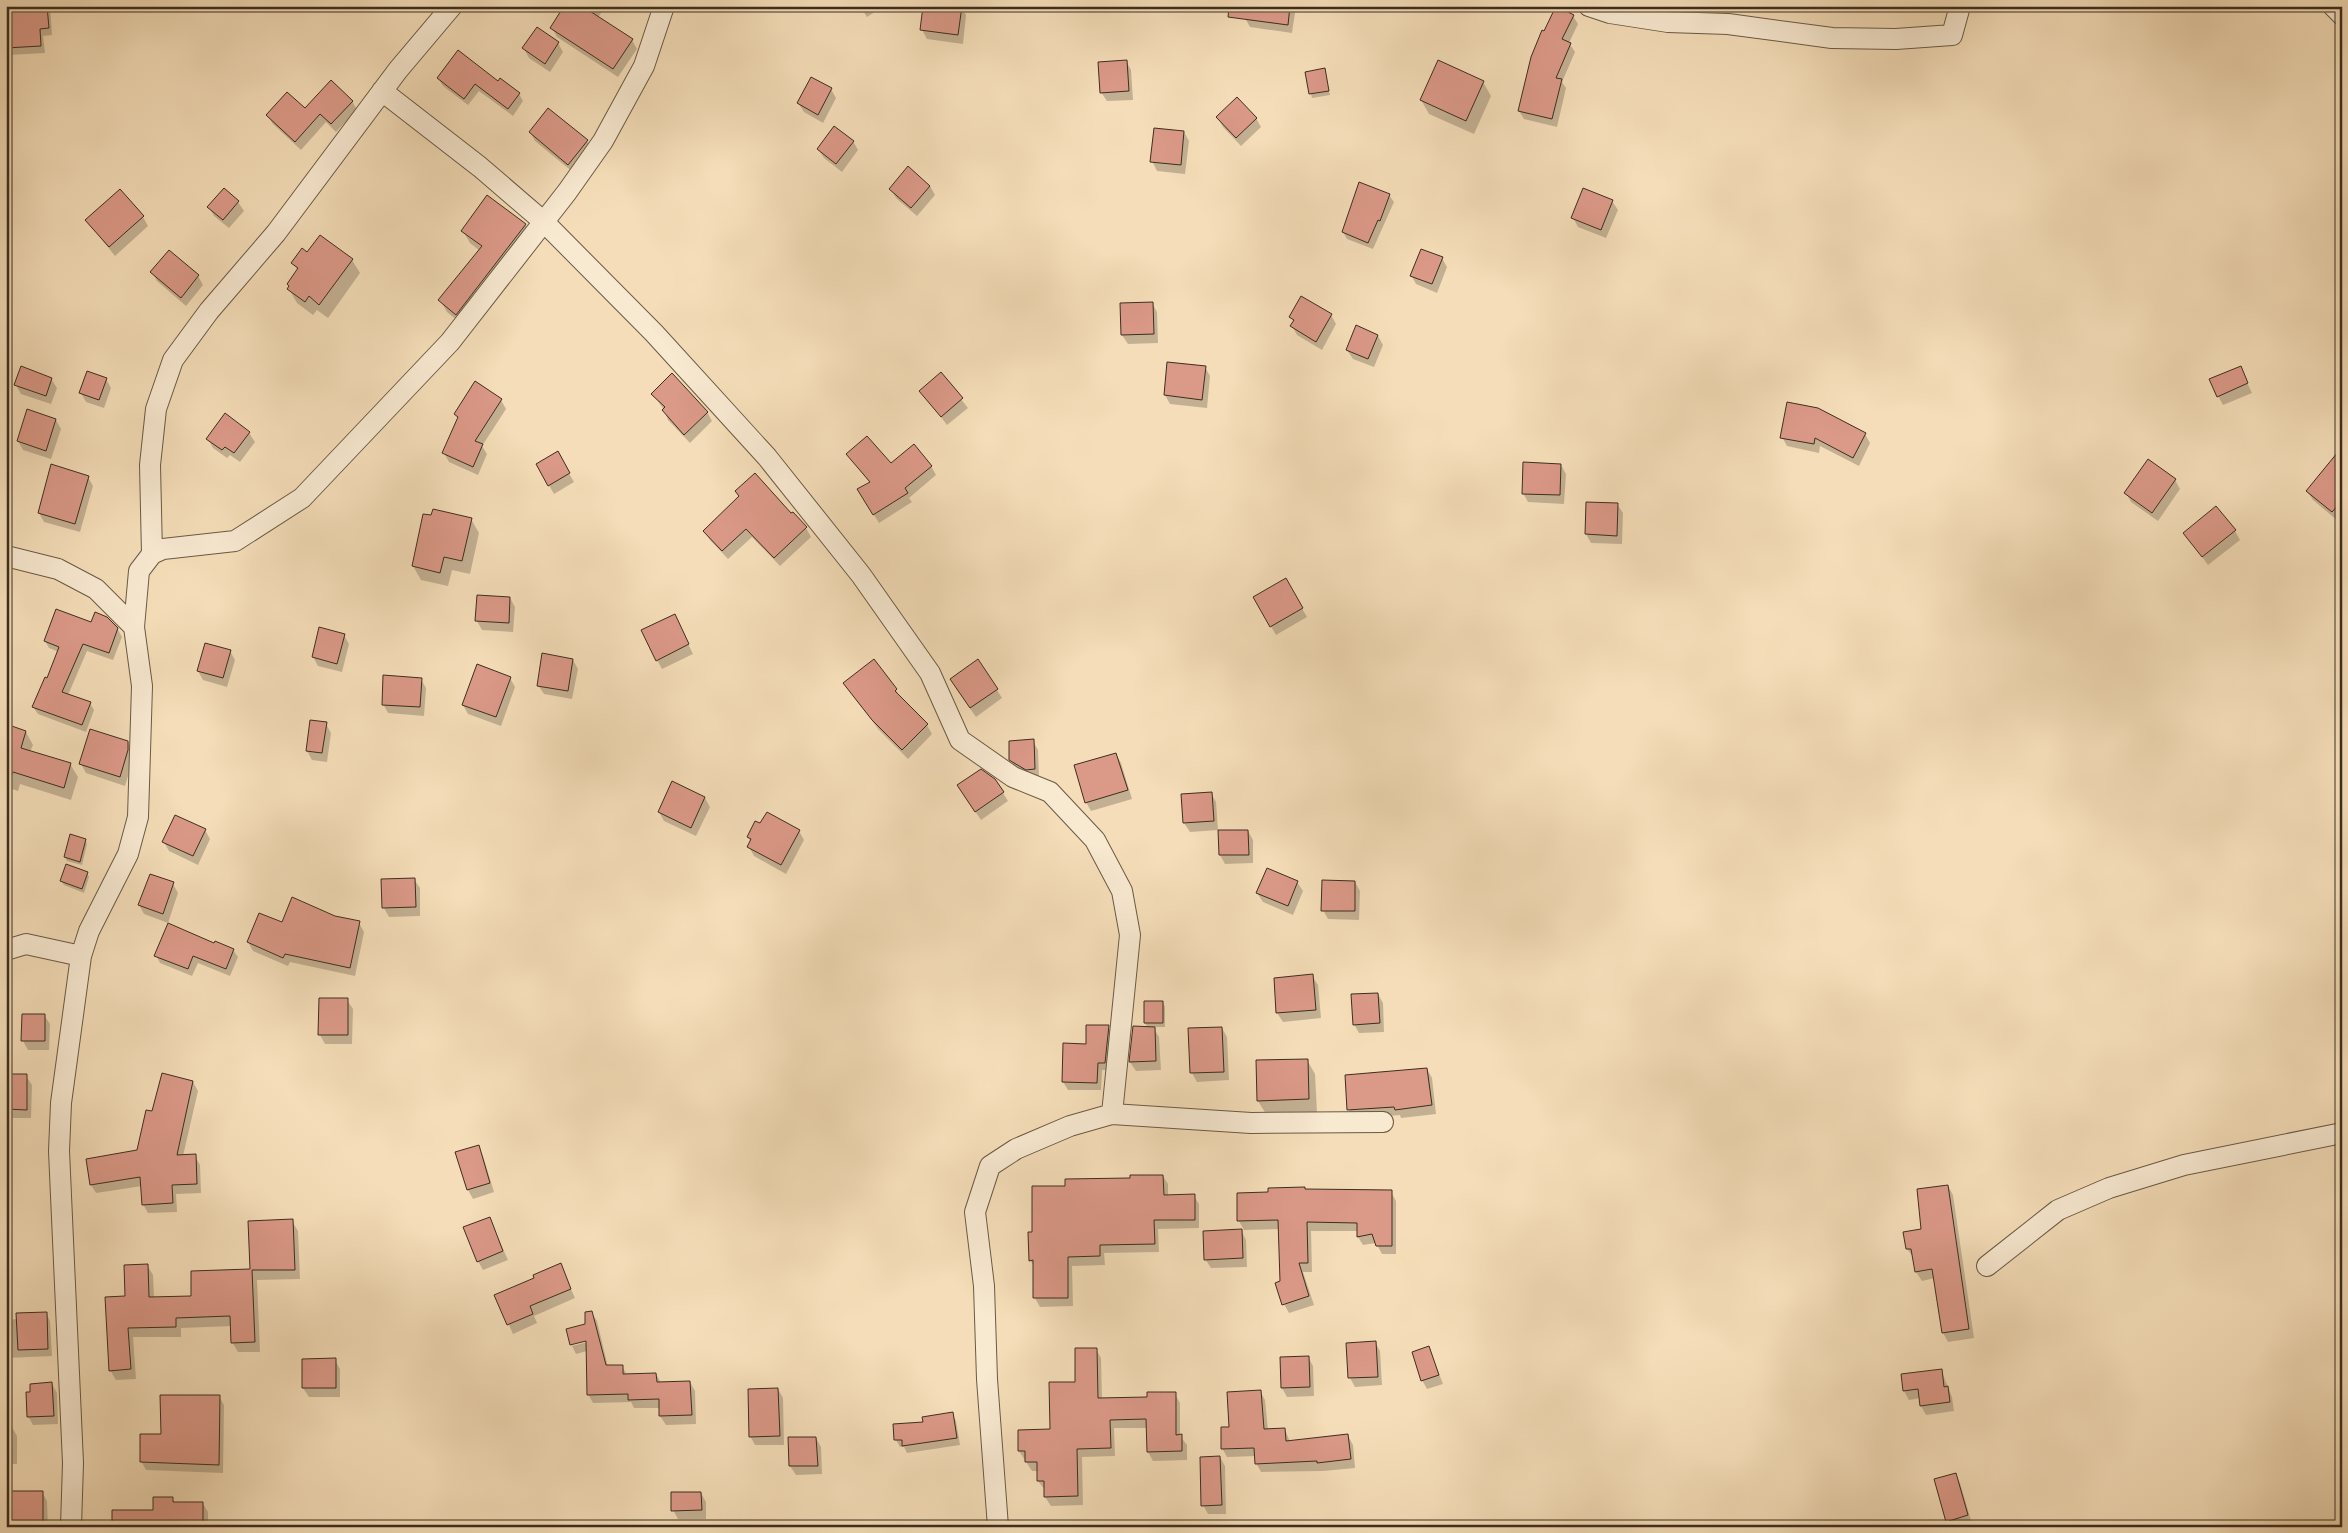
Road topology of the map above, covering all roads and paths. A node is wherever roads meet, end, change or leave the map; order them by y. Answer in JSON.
{"nodes":[{"id":1,"x":452,"y":6,"type":"edge"},
{"id":2,"x":664,"y":6,"type":"edge"},
{"id":3,"x":1589,"y":6,"type":"edge"},
{"id":4,"x":1960,"y":6,"type":"edge"},
{"id":5,"x":2333,"y":6,"type":"edge"},
{"id":6,"x":2342,"y":15,"type":"edge"},
{"id":7,"x":382,"y":91,"type":"junction"},
{"id":8,"x":544,"y":222,"type":"junction"},
{"id":9,"x":152,"y":554,"type":"junction"},
{"id":10,"x":6,"y":556,"type":"edge"},
{"id":11,"x":134,"y":627,"type":"junction"},
{"id":12,"x":6,"y":950,"type":"edge"},
{"id":13,"x":81,"y":956,"type":"junction"},
{"id":14,"x":1112,"y":1114,"type":"junction"},
{"id":15,"x":1383,"y":1122,"type":"dead end"},
{"id":16,"x":2342,"y":1133,"type":"edge"},
{"id":17,"x":1987,"y":1266,"type":"dead end"},
{"id":18,"x":71,"y":1527,"type":"edge"},
{"id":19,"x":998,"y":1527,"type":"edge"}],
"edges":[{"from":1,"to":7,"type":"street"},
{"from":2,"to":8,"type":"street"},
{"from":3,"to":4,"type":"street"},
{"from":5,"to":6,"type":"street"},
{"from":7,"to":8,"type":"street"},
{"from":7,"to":9,"type":"street"},
{"from":8,"to":9,"type":"street"},
{"from":8,"to":14,"type":"street"},
{"from":9,"to":11,"type":"street"},
{"from":10,"to":11,"type":"street"},
{"from":11,"to":13,"type":"street"},
{"from":12,"to":13,"type":"street"},
{"from":13,"to":18,"type":"street"},
{"from":14,"to":15,"type":"street"},
{"from":14,"to":19,"type":"street"},
{"from":16,"to":17,"type":"street"}]}
